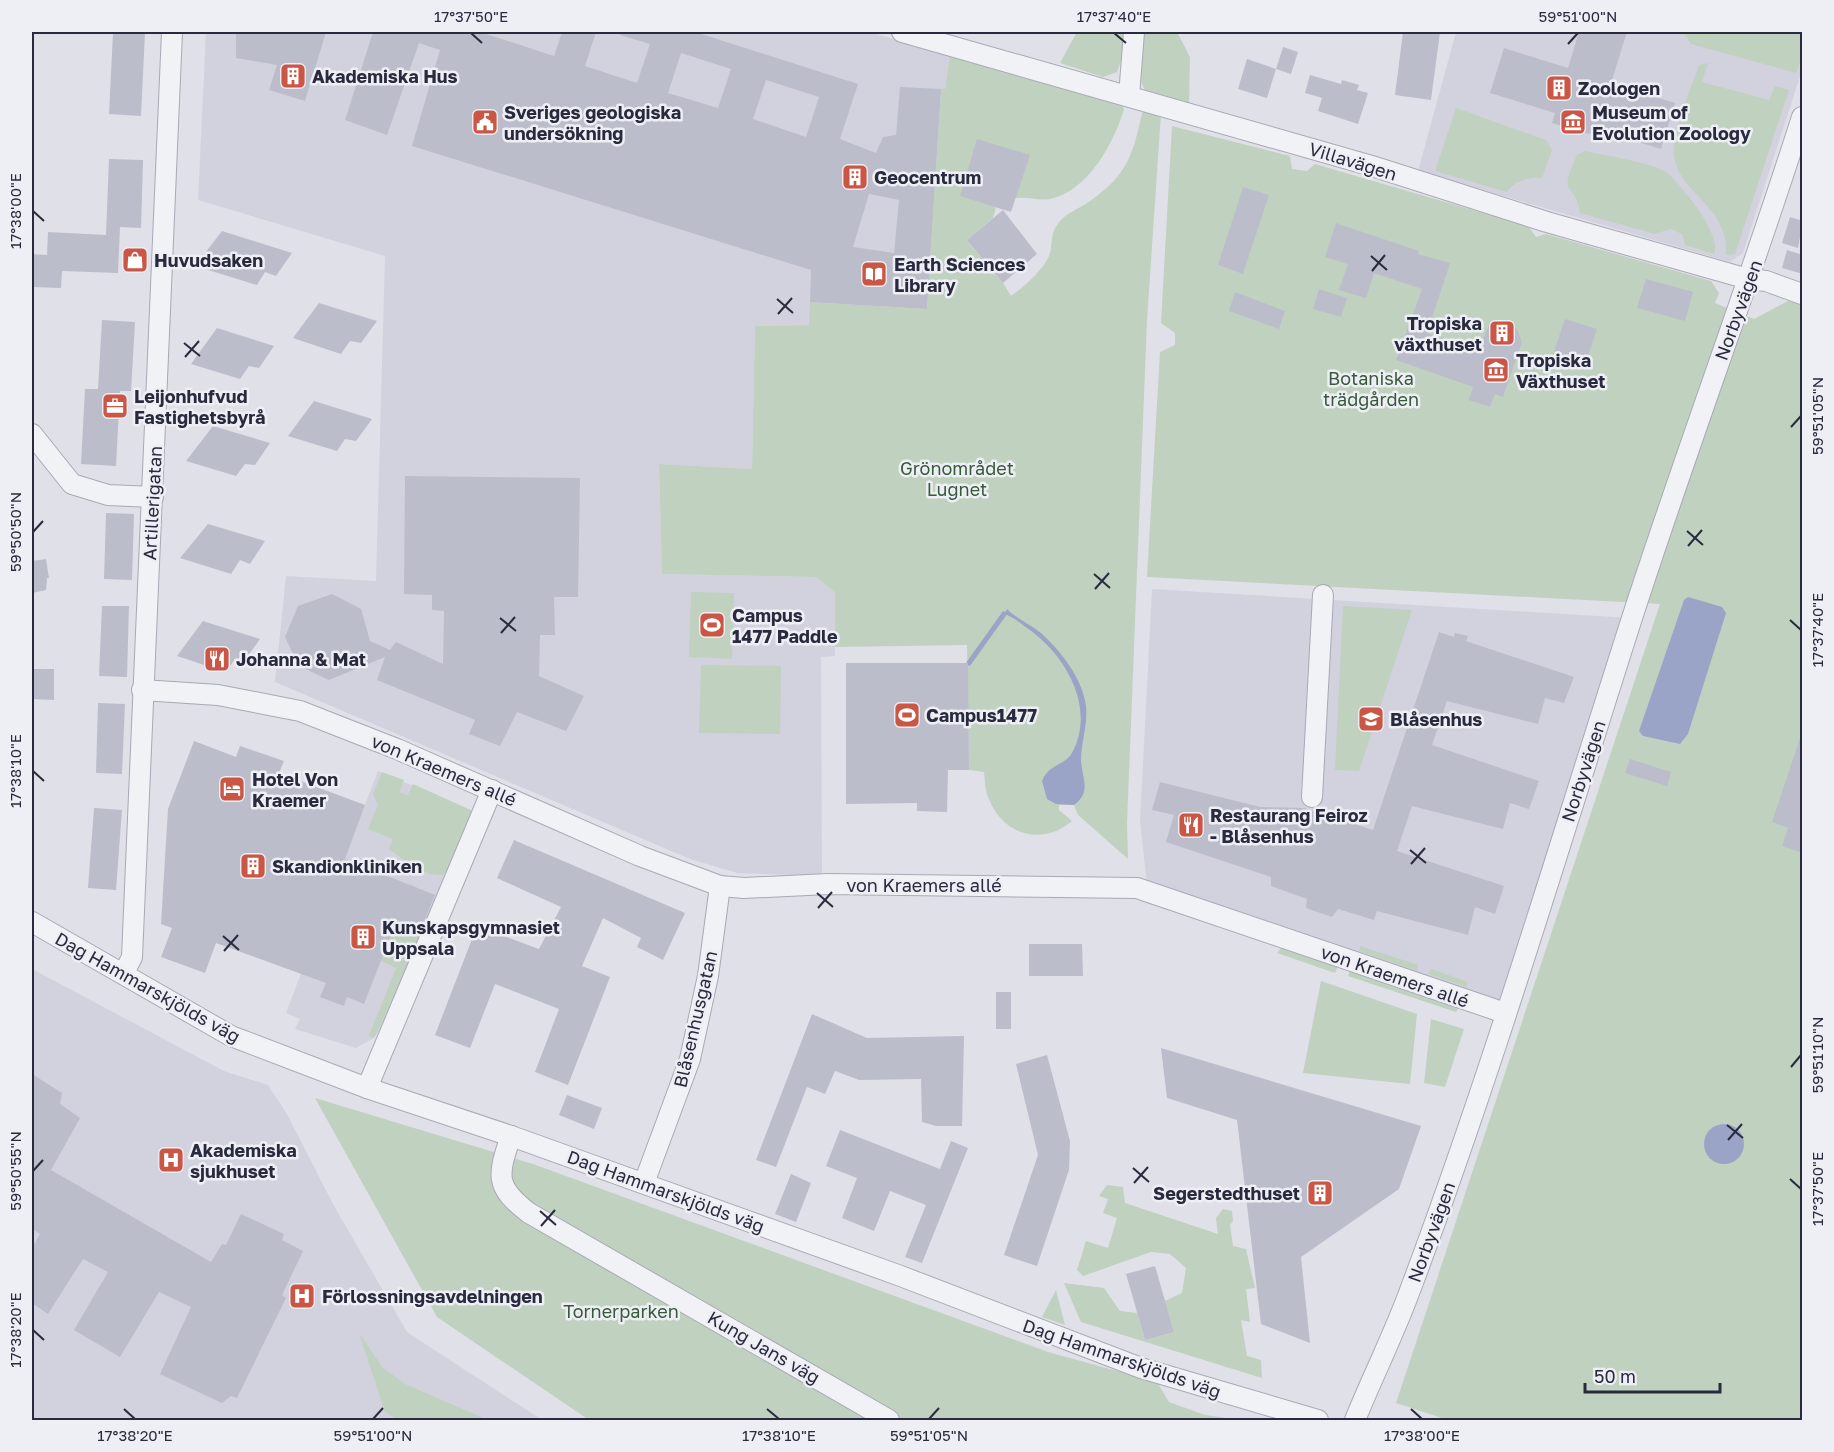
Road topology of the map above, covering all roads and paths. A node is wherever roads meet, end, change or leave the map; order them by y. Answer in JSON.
{"nodes":[{"id":1,"x":172,"y":32,"type":"edge"},
{"id":2,"x":902,"y":32,"type":"edge"},
{"id":3,"x":1134,"y":32,"type":"edge"},
{"id":4,"x":1129,"y":96,"type":"junction"},
{"id":5,"x":1803,"y":117,"type":"edge"},
{"id":6,"x":1748,"y":279,"type":"junction"},
{"id":7,"x":1803,"y":294,"type":"edge"},
{"id":8,"x":32,"y":434,"type":"edge"},
{"id":9,"x":153,"y":497,"type":"junction"},
{"id":10,"x":1323,"y":595,"type":"dead end"},
{"id":11,"x":142,"y":690,"type":"junction"},
{"id":12,"x":492,"y":790,"type":"junction"},
{"id":13,"x":1312,"y":797,"type":"dead end"},
{"id":14,"x":720,"y":886,"type":"junction"},
{"id":15,"x":32,"y":922,"type":"edge"},
{"id":16,"x":124,"y":973,"type":"junction"},
{"id":17,"x":1505,"y":1013,"type":"junction"},
{"id":18,"x":367,"y":1088,"type":"junction"},
{"id":19,"x":511,"y":1136,"type":"junction"},
{"id":20,"x":644,"y":1183,"type":"junction"},
{"id":21,"x":889,"y":1420,"type":"edge"},
{"id":22,"x":1318,"y":1420,"type":"edge"},
{"id":23,"x":1355,"y":1420,"type":"edge"}],
"edges":[{"from":1,"to":9,"type":"street","name":"Artillerigatan"},
{"from":2,"to":4,"type":"street","name":"Villavägen"},
{"from":3,"to":4,"type":"street"},
{"from":4,"to":6,"type":"street","name":"Villavägen"},
{"from":5,"to":6,"type":"street","name":"Norbyvägen"},
{"from":6,"to":7,"type":"street","name":"Villavägen"},
{"from":6,"to":17,"type":"street","name":"Norbyvägen"},
{"from":8,"to":9,"type":"street"},
{"from":9,"to":11,"type":"street","name":"Artillerigatan"},
{"from":10,"to":13,"type":"street"},
{"from":11,"to":12,"type":"street","name":"von Kraemers allé"},
{"from":11,"to":16,"type":"street","name":"Artillerigatan"},
{"from":12,"to":14,"type":"street","name":"von Kraemers allé"},
{"from":12,"to":18,"type":"street"},
{"from":14,"to":17,"type":"street","name":"von Kraemers allé"},
{"from":14,"to":20,"type":"street","name":"Blåsenhusgatan"},
{"from":15,"to":16,"type":"street","name":"Dag Hammarskjölds väg"},
{"from":16,"to":18,"type":"street","name":"Dag Hammarskjölds väg"},
{"from":17,"to":23,"type":"street","name":"Norbyvägen"},
{"from":18,"to":19,"type":"street","name":"Dag Hammarskjölds väg"},
{"from":19,"to":20,"type":"street","name":"Dag Hammarskjölds väg"},
{"from":19,"to":21,"type":"street","name":"Kung Jans väg"},
{"from":20,"to":22,"type":"street","name":"Dag Hammarskjölds väg"}]}
